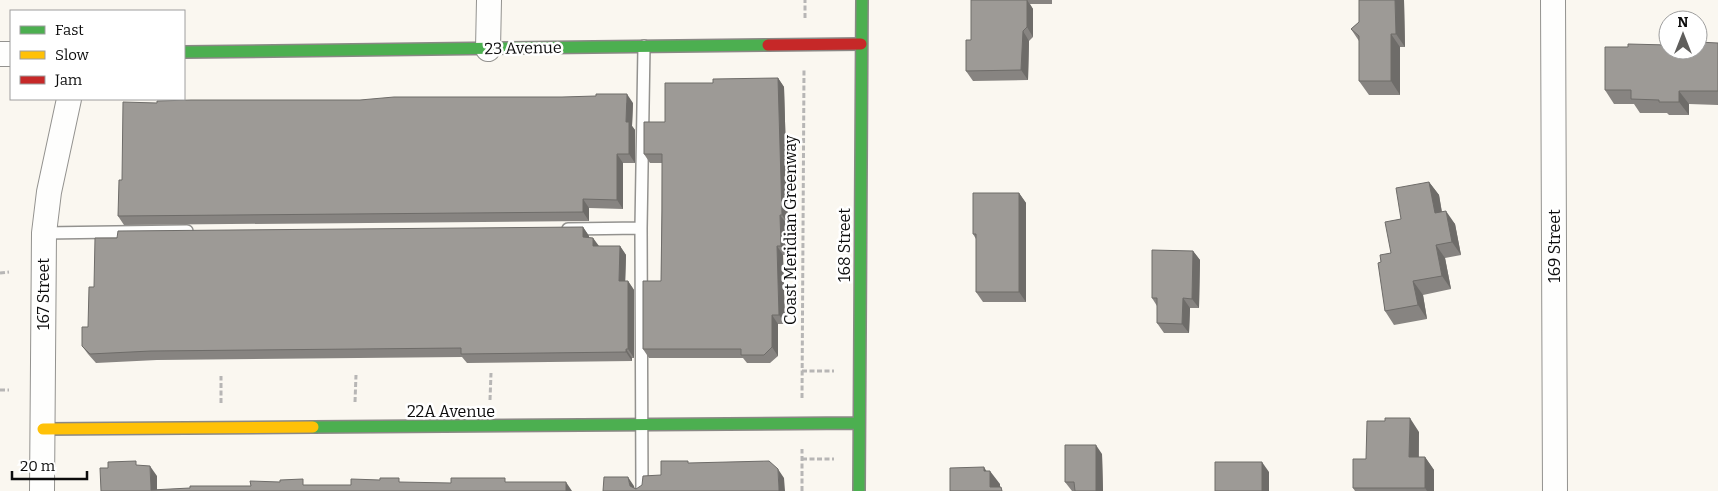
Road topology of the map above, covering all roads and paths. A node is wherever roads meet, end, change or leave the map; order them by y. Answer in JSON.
{"nodes":[{"id":1,"x":489,"y":0,"type":"edge"},
{"id":2,"x":862,"y":0,"type":"edge"},
{"id":3,"x":1554,"y":0,"type":"edge"},
{"id":4,"x":861,"y":44,"type":"junction"},
{"id":5,"x":644,"y":46,"type":"junction"},
{"id":6,"x":488,"y":49,"type":"junction"},
{"id":7,"x":185,"y":52,"type":"edge"},
{"id":8,"x":804,"y":62,"type":"dead end"},
{"id":9,"x":69,"y":100,"type":"edge"},
{"id":10,"x":642,"y":228,"type":"junction"},
{"id":11,"x":558,"y":229,"type":"edge"},
{"id":12,"x":202,"y":231,"type":"edge"},
{"id":13,"x":44,"y":233,"type":"junction"},
{"id":14,"x":9,"y":272,"type":"dead end"},
{"id":15,"x":0,"y":273,"type":"edge"},
{"id":16,"x":859,"y":370,"type":"junction"},
{"id":17,"x":802,"y":371,"type":"junction"},
{"id":18,"x":0,"y":390,"type":"edge"},
{"id":19,"x":9,"y":390,"type":"dead end"},
{"id":20,"x":802,"y":404,"type":"dead end"},
{"id":21,"x":859,"y":423,"type":"junction"},
{"id":22,"x":642,"y":426,"type":"junction"},
{"id":23,"x":43,"y":430,"type":"junction"},
{"id":24,"x":802,"y":446,"type":"dead end"},
{"id":25,"x":42,"y":491,"type":"edge"},
{"id":26,"x":642,"y":491,"type":"edge"},
{"id":27,"x":802,"y":491,"type":"edge"},
{"id":28,"x":859,"y":491,"type":"edge"},
{"id":29,"x":1555,"y":491,"type":"edge"}],
"edges":[{"from":1,"to":6,"type":"street"},
{"from":2,"to":4,"type":"street","name":"168 Street"},
{"from":3,"to":29,"type":"street","name":"169 Street"},
{"from":4,"to":5,"type":"street","name":"23 Avenue"},
{"from":4,"to":16,"type":"street","name":"168 Street"},
{"from":5,"to":6,"type":"street","name":"23 Avenue"},
{"from":5,"to":10,"type":"lane"},
{"from":6,"to":7,"type":"street","name":"23 Avenue"},
{"from":8,"to":17,"type":"path","name":"Coast Meridian Greenway"},
{"from":9,"to":13,"type":"street","name":"167 Street"},
{"from":10,"to":11,"type":"lane"},
{"from":10,"to":22,"type":"lane"},
{"from":12,"to":13,"type":"lane"},
{"from":13,"to":23,"type":"street","name":"167 Street"},
{"from":14,"to":15,"type":"path"},
{"from":16,"to":17,"type":"path"},
{"from":16,"to":21,"type":"street","name":"168 Street"},
{"from":17,"to":20,"type":"path","name":"Coast Meridian Greenway"},
{"from":18,"to":19,"type":"path"},
{"from":21,"to":22,"type":"street","name":"22A Avenue"},
{"from":21,"to":28,"type":"street","name":"168 Street"},
{"from":22,"to":23,"type":"street","name":"22A Avenue"},
{"from":22,"to":26,"type":"lane"},
{"from":23,"to":25,"type":"street","name":"167 Street"},
{"from":24,"to":27,"type":"path"}]}
